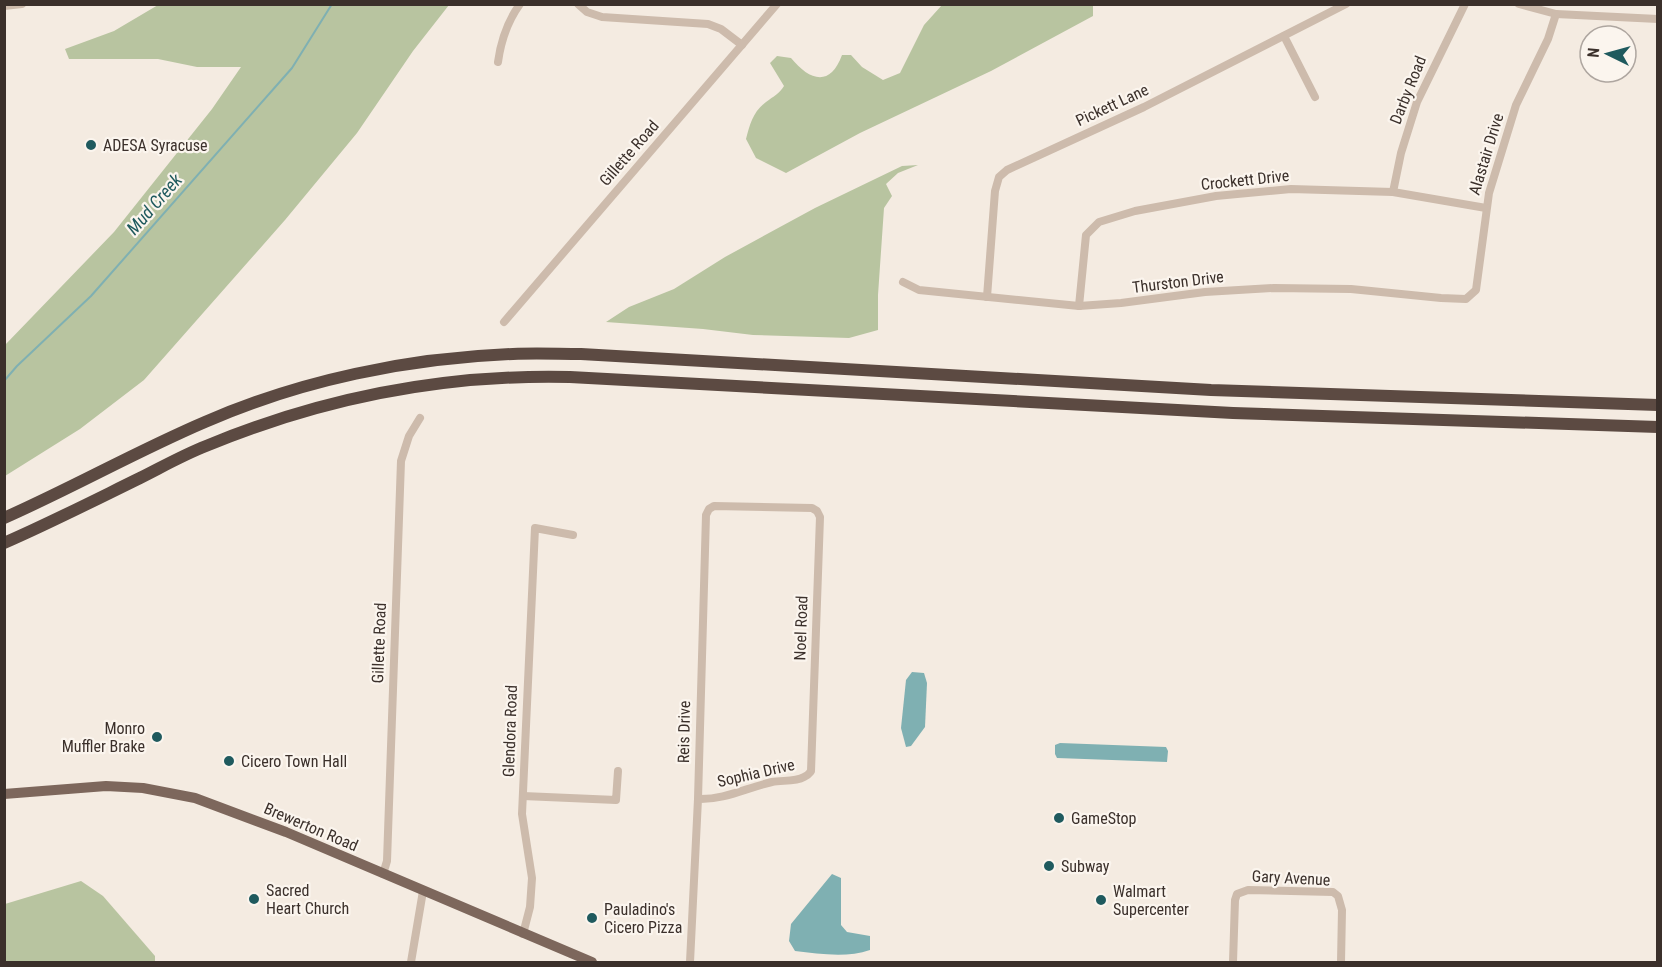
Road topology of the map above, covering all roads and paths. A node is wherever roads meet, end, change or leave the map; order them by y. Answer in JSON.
{"nodes":[{"id":1,"x":22,"y":4,"type":"edge"},
{"id":2,"x":520,"y":4,"type":"edge"},
{"id":3,"x":578,"y":4,"type":"edge"},
{"id":4,"x":777,"y":4,"type":"edge"},
{"id":5,"x":1346,"y":4,"type":"edge"},
{"id":6,"x":1465,"y":4,"type":"edge"},
{"id":7,"x":1519,"y":4,"type":"edge"},
{"id":8,"x":4,"y":6,"type":"edge"},
{"id":9,"x":1556,"y":14,"type":"junction"},
{"id":10,"x":1658,"y":18,"type":"edge"},
{"id":11,"x":1284,"y":36,"type":"junction"},
{"id":12,"x":742,"y":45,"type":"junction"},
{"id":13,"x":498,"y":62,"type":"dead end"},
{"id":14,"x":1315,"y":97,"type":"dead end"},
{"id":15,"x":1393,"y":192,"type":"junction"},
{"id":16,"x":1485,"y":208,"type":"junction"},
{"id":17,"x":903,"y":282,"type":"dead end"},
{"id":18,"x":987,"y":297,"type":"junction"},
{"id":19,"x":1459,"y":299,"type":"joint"},
{"id":20,"x":1079,"y":306,"type":"junction"},
{"id":21,"x":504,"y":322,"type":"dead end"},
{"id":22,"x":1658,"y":405,"type":"edge"},
{"id":23,"x":420,"y":418,"type":"dead end"},
{"id":24,"x":1658,"y":427,"type":"edge"},
{"id":25,"x":714,"y":506,"type":"joint"},
{"id":26,"x":4,"y":518,"type":"edge"},
{"id":27,"x":573,"y":535,"type":"dead end"},
{"id":28,"x":4,"y":543,"type":"edge"},
{"id":29,"x":812,"y":763,"type":"joint"},
{"id":30,"x":618,"y":771,"type":"dead end"},
{"id":31,"x":4,"y":794,"type":"edge"},
{"id":32,"x":523,"y":796,"type":"junction"},
{"id":33,"x":698,"y":799,"type":"junction"},
{"id":34,"x":383,"y":874,"type":"junction"},
{"id":35,"x":423,"y":891,"type":"junction"},
{"id":36,"x":523,"y":934,"type":"junction"},
{"id":37,"x":588,"y":962,"type":"edge"},
{"id":38,"x":411,"y":963,"type":"edge"},
{"id":39,"x":690,"y":963,"type":"edge"},
{"id":40,"x":1233,"y":963,"type":"edge"},
{"id":41,"x":1341,"y":963,"type":"edge"}],
"edges":[{"from":1,"to":8,"type":"street"},
{"from":2,"to":13,"type":"street"},
{"from":3,"to":12,"type":"street"},
{"from":4,"to":12,"type":"street","name":"Gillette Road"},
{"from":5,"to":11,"type":"street","name":"Pickett Lane"},
{"from":6,"to":15,"type":"street","name":"Darby Road"},
{"from":7,"to":9,"type":"street"},
{"from":9,"to":10,"type":"street"},
{"from":9,"to":16,"type":"street","name":"Alastair Drive"},
{"from":11,"to":14,"type":"street"},
{"from":11,"to":18,"type":"street","name":"Pickett Lane"},
{"from":12,"to":21,"type":"street","name":"Gillette Road"},
{"from":15,"to":16,"type":"street","name":"Crockett Drive"},
{"from":15,"to":20,"type":"street","name":"Crockett Drive"},
{"from":16,"to":19,"type":"street","name":"Alastair Drive"},
{"from":17,"to":18,"type":"street","name":"Thurston Drive"},
{"from":18,"to":20,"type":"street","name":"Thurston Drive"},
{"from":19,"to":20,"type":"street","name":"Thurston Drive"},
{"from":22,"to":26,"type":"highway"},
{"from":23,"to":34,"type":"street","name":"Gillette Road"},
{"from":24,"to":28,"type":"highway"},
{"from":25,"to":29,"type":"street","name":"Noel Road"},
{"from":25,"to":33,"type":"street","name":"Reis Drive"},
{"from":27,"to":32,"type":"street","name":"Glendora Road"},
{"from":29,"to":33,"type":"street","name":"Sophia Drive"},
{"from":30,"to":32,"type":"street"},
{"from":31,"to":34,"type":"main road","name":"Brewerton Road"},
{"from":32,"to":36,"type":"street","name":"Glendora Road"},
{"from":33,"to":39,"type":"street","name":"Reis Drive"},
{"from":34,"to":35,"type":"main road","name":"Brewerton Road"},
{"from":35,"to":36,"type":"main road","name":"Brewerton Road"},
{"from":35,"to":38,"type":"street"},
{"from":36,"to":37,"type":"main road","name":"Brewerton Road"},
{"from":40,"to":41,"type":"street","name":"Gary Avenue"}]}
